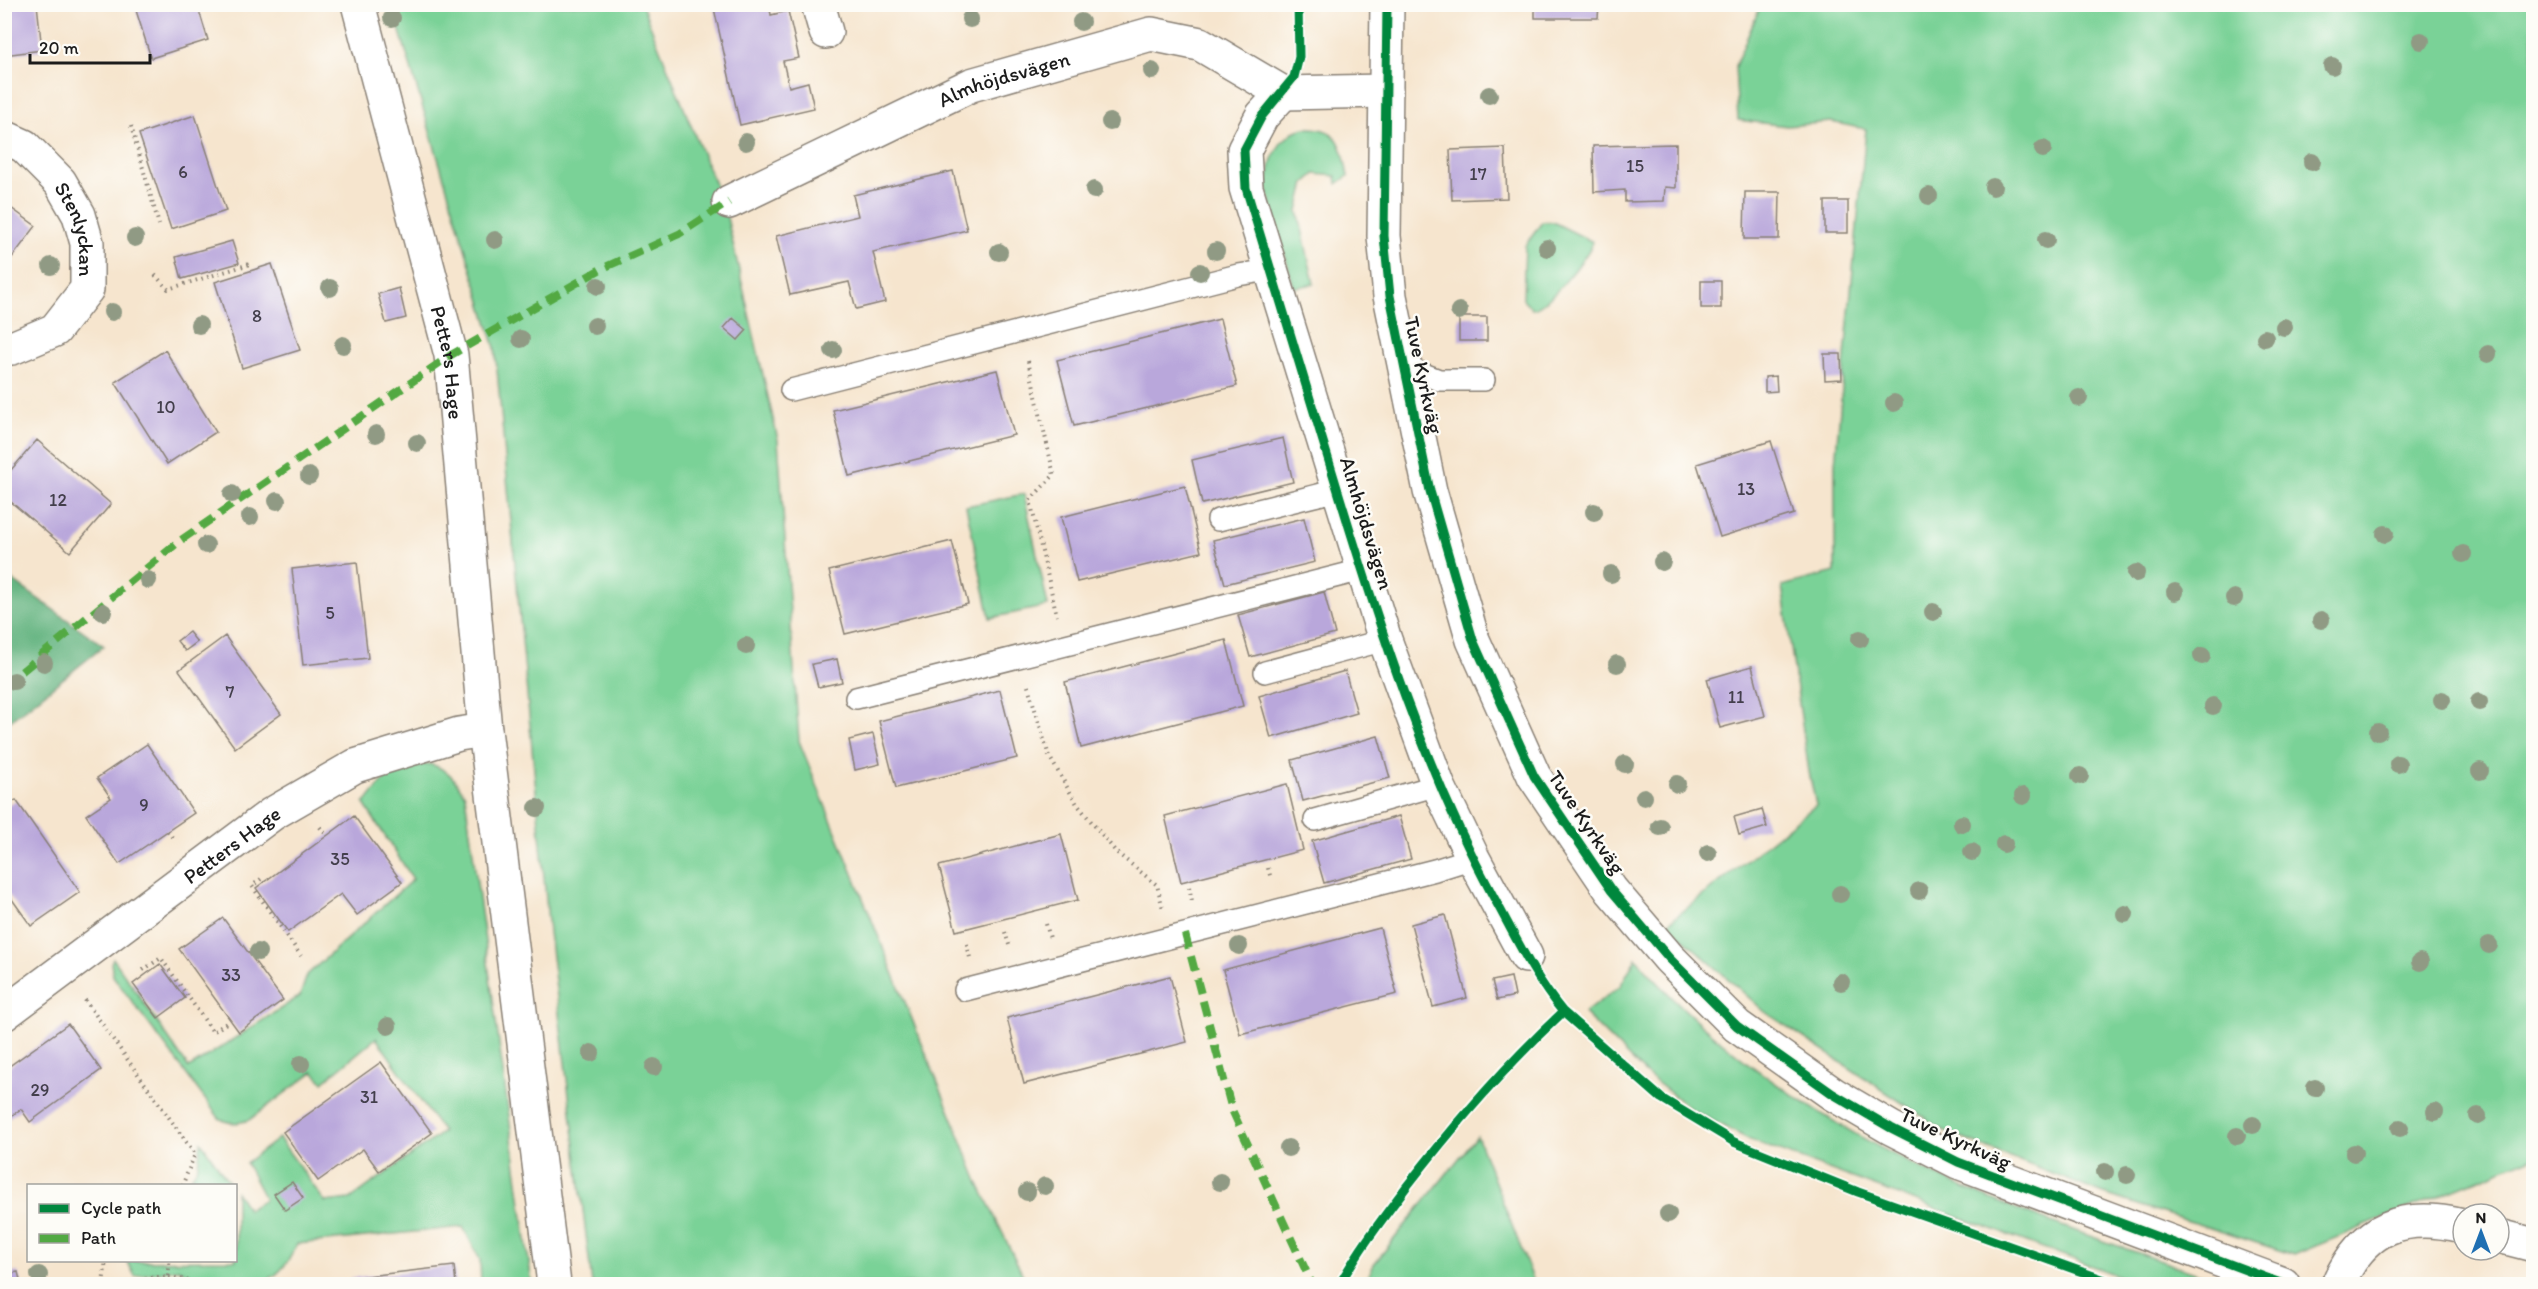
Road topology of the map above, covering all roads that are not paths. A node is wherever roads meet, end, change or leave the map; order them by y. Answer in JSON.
{"nodes":[{"id":1,"x":358,"y":4,"type":"edge"},
{"id":2,"x":1387,"y":4,"type":"edge"},
{"id":3,"x":1386,"y":91,"type":"junction"},
{"id":4,"x":1283,"y":93,"type":"junction"},
{"id":5,"x":4,"y":138,"type":"edge"},
{"id":6,"x":729,"y":202,"type":"dead end"},
{"id":7,"x":1270,"y":270,"type":"junction"},
{"id":8,"x":12,"y":348,"type":"dead end"},
{"id":9,"x":1403,"y":366,"type":"junction"},
{"id":10,"x":1484,"y":380,"type":"dead end"},
{"id":11,"x":790,"y":390,"type":"dead end"},
{"id":12,"x":1338,"y":490,"type":"junction"},
{"id":13,"x":1218,"y":520,"type":"dead end"},
{"id":14,"x":1362,"y":570,"type":"junction"},
{"id":15,"x":1385,"y":640,"type":"junction"},
{"id":16,"x":1265,"y":672,"type":"dead end"},
{"id":17,"x":856,"y":698,"type":"dead end"},
{"id":18,"x":485,"y":730,"type":"junction"},
{"id":19,"x":1438,"y":785,"type":"junction"},
{"id":20,"x":1315,"y":820,"type":"dead end"},
{"id":21,"x":1473,"y":858,"type":"junction"},
{"id":22,"x":1526,"y":956,"type":"dead end"},
{"id":23,"x":965,"y":990,"type":"dead end"},
{"id":24,"x":4,"y":1014,"type":"edge"},
{"id":25,"x":2451,"y":1223,"type":"edge"},
{"id":26,"x":2511,"y":1239,"type":"edge"},
{"id":27,"x":2534,"y":1245,"type":"edge"},
{"id":28,"x":554,"y":1284,"type":"edge"},
{"id":29,"x":2283,"y":1284,"type":"edge"},
{"id":30,"x":2338,"y":1284,"type":"edge"}],
"edges":[{"from":1,"to":18,"type":"street","name":"Petters Hage"},
{"from":2,"to":3,"type":"street","name":"Tuve Kyrkväg"},
{"from":3,"to":4,"type":"street"},
{"from":3,"to":9,"type":"street","name":"Tuve Kyrkväg"},
{"from":4,"to":6,"type":"street","name":"Almhöjdsvägen"},
{"from":4,"to":7,"type":"street","name":"Almhöjdsvägen"},
{"from":5,"to":8,"type":"street","name":"Stenlyckan"},
{"from":7,"to":11,"type":"lane"},
{"from":7,"to":12,"type":"street","name":"Almhöjdsvägen"},
{"from":9,"to":10,"type":"lane"},
{"from":9,"to":29,"type":"street","name":"Tuve Kyrkväg"},
{"from":12,"to":13,"type":"lane"},
{"from":12,"to":14,"type":"street","name":"Almhöjdsvägen"},
{"from":14,"to":15,"type":"street","name":"Almhöjdsvägen"},
{"from":14,"to":17,"type":"lane"},
{"from":15,"to":16,"type":"lane"},
{"from":15,"to":19,"type":"street","name":"Almhöjdsvägen"},
{"from":18,"to":24,"type":"street","name":"Petters Hage"},
{"from":18,"to":28,"type":"street","name":"Petters Hage"},
{"from":19,"to":20,"type":"lane"},
{"from":19,"to":21,"type":"street","name":"Almhöjdsvägen"},
{"from":21,"to":22,"type":"street","name":"Almhöjdsvägen"},
{"from":21,"to":23,"type":"lane"},
{"from":25,"to":30,"type":"street"},
{"from":26,"to":27,"type":"street"}]}
